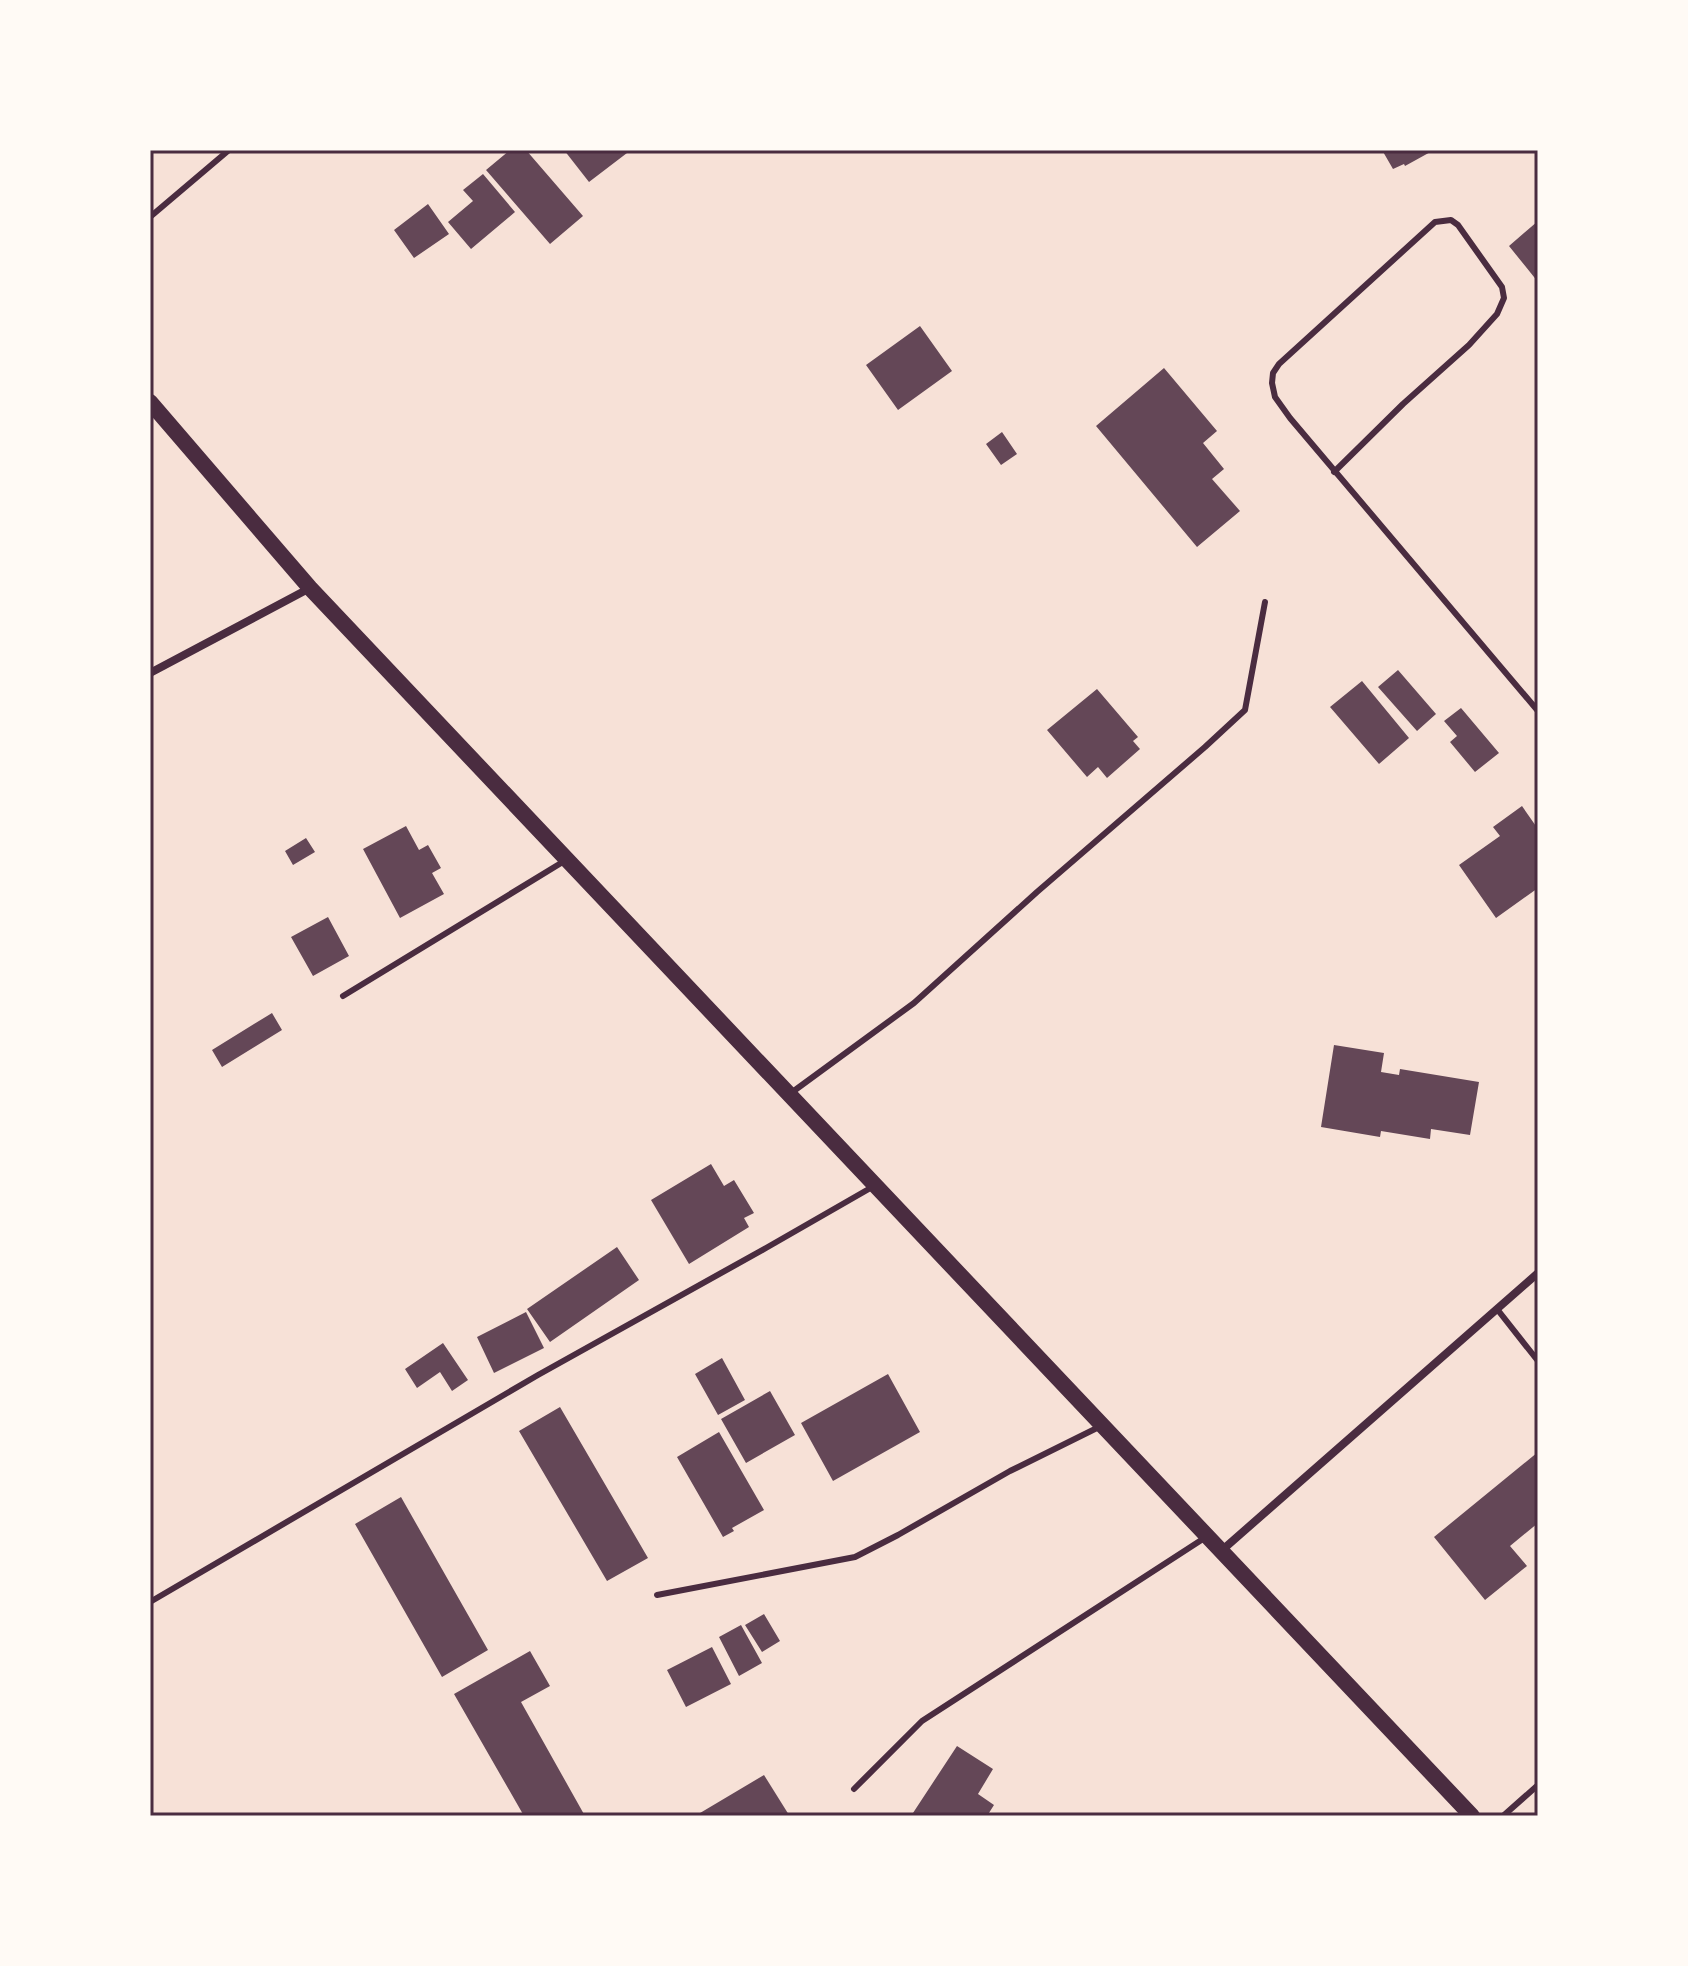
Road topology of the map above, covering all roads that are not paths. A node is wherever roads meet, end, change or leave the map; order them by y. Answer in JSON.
{"nodes":[{"id":1,"x":229,"y":150,"type":"edge"},
{"id":2,"x":150,"y":217,"type":"edge"},
{"id":3,"x":150,"y":402,"type":"edge"},
{"id":4,"x":1334,"y":472,"type":"junction"},
{"id":5,"x":310,"y":588,"type":"junction"},
{"id":6,"x":1265,"y":602,"type":"dead end"},
{"id":7,"x":150,"y":673,"type":"edge"},
{"id":8,"x":1538,"y":711,"type":"edge"},
{"id":9,"x":566,"y":860,"type":"junction"},
{"id":10,"x":343,"y":996,"type":"dead end"},
{"id":11,"x":789,"y":1095,"type":"junction"},
{"id":12,"x":874,"y":1186,"type":"junction"},
{"id":13,"x":1538,"y":1273,"type":"edge"},
{"id":14,"x":1497,"y":1309,"type":"junction"},
{"id":15,"x":1538,"y":1361,"type":"edge"},
{"id":16,"x":1101,"y":1426,"type":"junction"},
{"id":17,"x":1206,"y":1537,"type":"junction"},
{"id":18,"x":1220,"y":1552,"type":"junction"},
{"id":19,"x":657,"y":1595,"type":"dead end"},
{"id":20,"x":150,"y":1602,"type":"edge"},
{"id":21,"x":1538,"y":1785,"type":"edge"},
{"id":22,"x":854,"y":1789,"type":"dead end"},
{"id":23,"x":1472,"y":1816,"type":"edge"},
{"id":24,"x":1503,"y":1816,"type":"edge"}],
"edges":[{"from":1,"to":2,"type":"lane"},
{"from":3,"to":5,"type":"main road"},
{"from":4,"to":4,"type":"lane"},
{"from":4,"to":8,"type":"lane"},
{"from":5,"to":7,"type":"street"},
{"from":5,"to":9,"type":"main road"},
{"from":6,"to":11,"type":"lane"},
{"from":9,"to":10,"type":"lane"},
{"from":9,"to":11,"type":"main road"},
{"from":11,"to":12,"type":"main road"},
{"from":12,"to":16,"type":"main road"},
{"from":12,"to":20,"type":"lane"},
{"from":13,"to":14,"type":"street"},
{"from":14,"to":15,"type":"lane"},
{"from":14,"to":18,"type":"street"},
{"from":16,"to":17,"type":"main road"},
{"from":16,"to":19,"type":"lane"},
{"from":17,"to":18,"type":"main road"},
{"from":17,"to":22,"type":"lane"},
{"from":18,"to":23,"type":"main road"},
{"from":21,"to":24,"type":"lane"}]}
